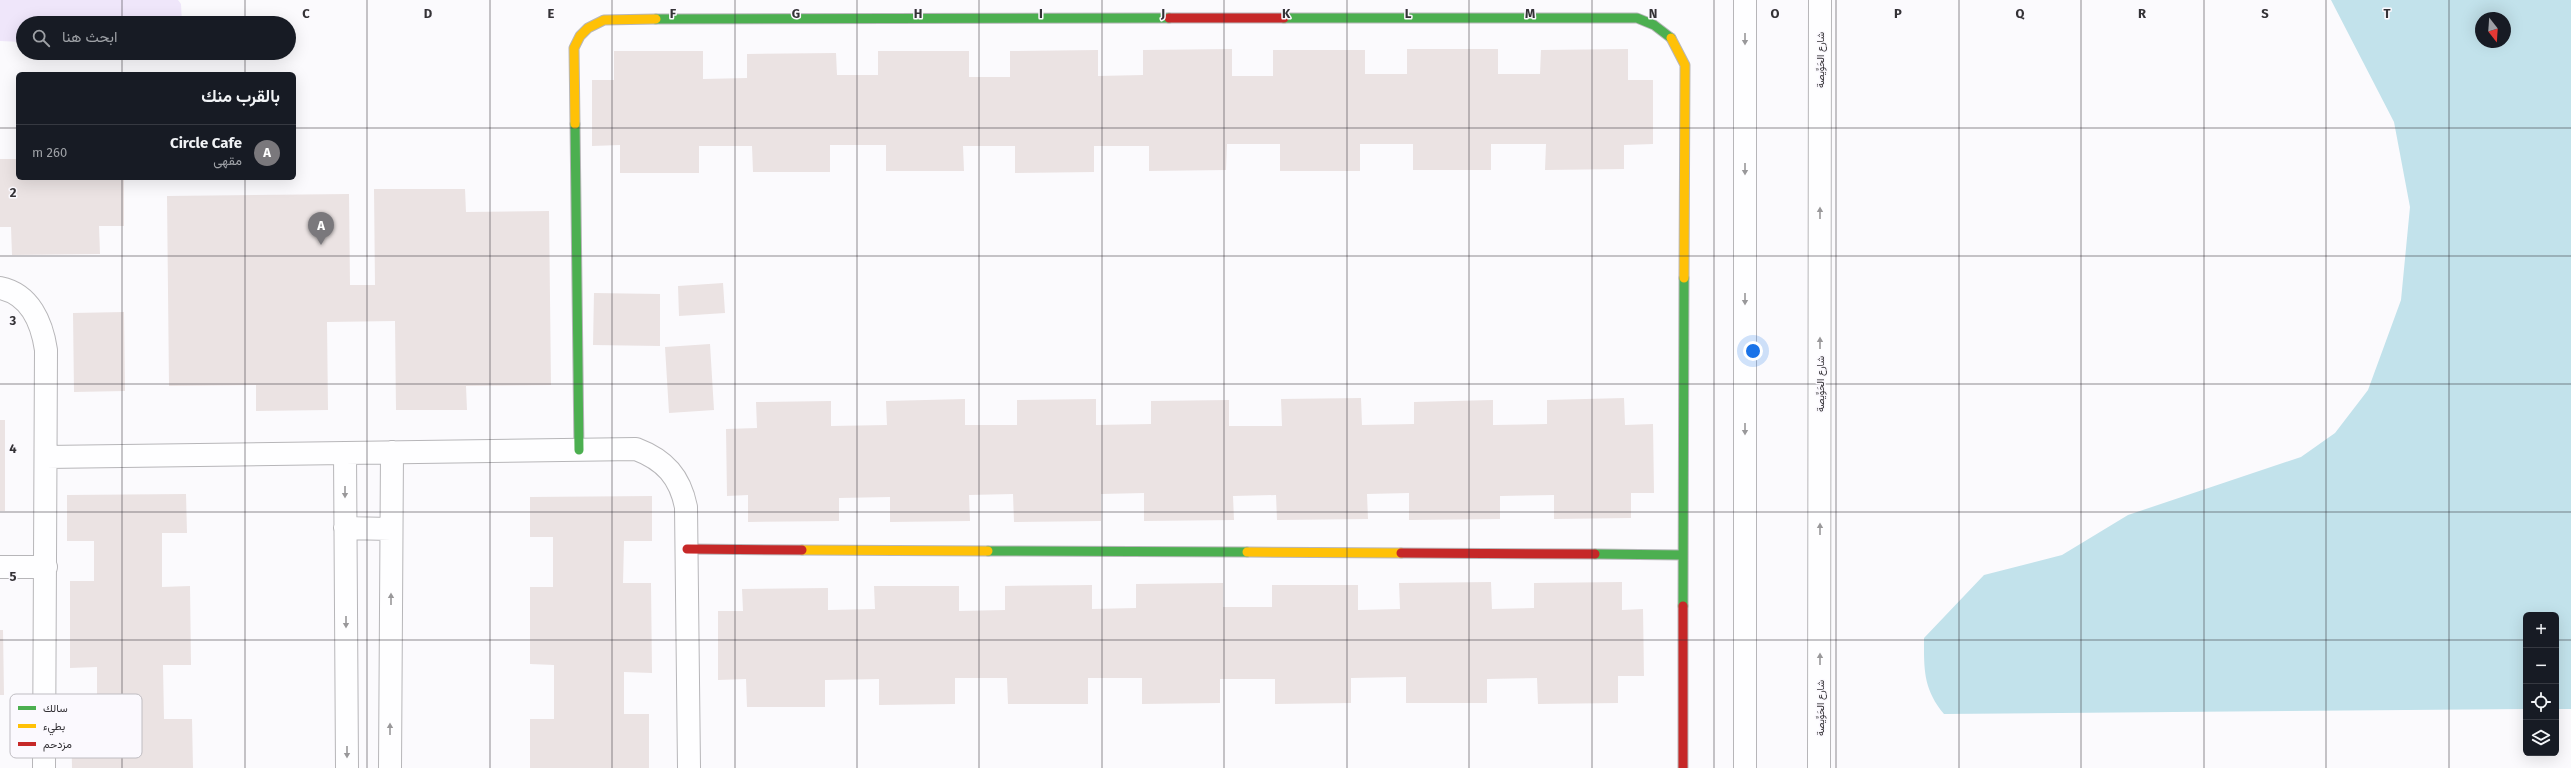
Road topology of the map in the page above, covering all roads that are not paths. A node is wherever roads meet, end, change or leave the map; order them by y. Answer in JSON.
{"nodes":[{"id":1,"x":1745,"y":0,"type":"edge"},
{"id":2,"x":1820,"y":0,"type":"edge"},
{"id":3,"x":0,"y":288,"type":"edge"},
{"id":4,"x":579,"y":450,"type":"junction"},
{"id":5,"x":392,"y":452,"type":"junction"},
{"id":6,"x":345,"y":453,"type":"junction"},
{"id":7,"x":46,"y":457,"type":"junction"},
{"id":8,"x":345,"y":528,"type":"junction"},
{"id":9,"x":391,"y":529,"type":"junction"},
{"id":10,"x":687,"y":549,"type":"junction"},
{"id":11,"x":1683,"y":555,"type":"junction"},
{"id":12,"x":0,"y":567,"type":"edge"},
{"id":13,"x":46,"y":567,"type":"junction"},
{"id":14,"x":45,"y":694,"type":"edge"},
{"id":15,"x":44,"y":758,"type":"edge"},
{"id":16,"x":44,"y":768,"type":"edge"},
{"id":17,"x":347,"y":768,"type":"edge"},
{"id":18,"x":390,"y":768,"type":"edge"},
{"id":19,"x":688,"y":768,"type":"edge"},
{"id":20,"x":1683,"y":768,"type":"edge"},
{"id":21,"x":1745,"y":768,"type":"edge"},
{"id":22,"x":1819,"y":768,"type":"edge"}],
"edges":[{"from":1,"to":21,"type":"street","one_way":true},
{"from":22,"to":2,"type":"street","name":"شارع الحَوِّيصة","one_way":true},
{"from":3,"to":7,"type":"street"},
{"from":4,"to":5,"type":"street"},
{"from":4,"to":10,"type":"street"},
{"from":4,"to":11,"type":"street"},
{"from":5,"to":6,"type":"street"},
{"from":5,"to":9,"type":"street"},
{"from":6,"to":7,"type":"street"},
{"from":6,"to":8,"type":"street","one_way":true},
{"from":7,"to":13,"type":"street"},
{"from":8,"to":9,"type":"street"},
{"from":8,"to":17,"type":"street","one_way":true},
{"from":18,"to":9,"type":"street","one_way":true},
{"from":10,"to":11,"type":"street"},
{"from":10,"to":19,"type":"street"},
{"from":11,"to":20,"type":"street"},
{"from":12,"to":13,"type":"street"},
{"from":13,"to":14,"type":"street"},
{"from":15,"to":16,"type":"street"}]}
